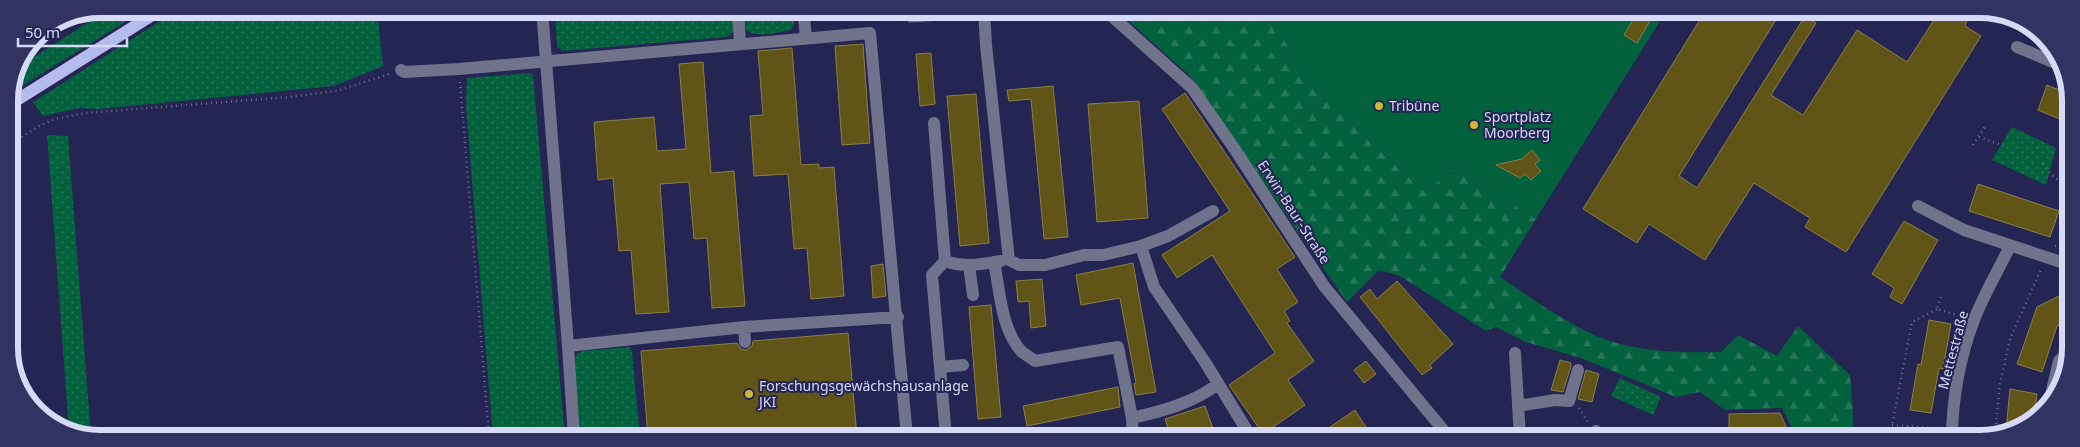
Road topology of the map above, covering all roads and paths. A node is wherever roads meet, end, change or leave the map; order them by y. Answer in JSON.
{"nodes":[{"id":1,"x":148,"y":18,"type":"edge"},
{"id":2,"x":543,"y":18,"type":"edge"},
{"id":3,"x":739,"y":18,"type":"edge"},
{"id":4,"x":804,"y":18,"type":"edge"},
{"id":5,"x":984,"y":18,"type":"edge"},
{"id":6,"x":1114,"y":18,"type":"edge"},
{"id":7,"x":806,"y":37,"type":"junction"},
{"id":8,"x":740,"y":44,"type":"junction"},
{"id":9,"x":2017,"y":47,"type":"dead end"},
{"id":10,"x":547,"y":61,"type":"junction"},
{"id":11,"x":2054,"y":62,"type":"edge"},
{"id":12,"x":459,"y":69,"type":"junction"},
{"id":13,"x":400,"y":70,"type":"joint"},
{"id":14,"x":18,"y":99,"type":"edge"},
{"id":15,"x":934,"y":123,"type":"dead end"},
{"id":16,"x":1986,"y":125,"type":"dead end"},
{"id":17,"x":1979,"y":137,"type":"junction"},
{"id":18,"x":18,"y":139,"type":"edge"},
{"id":19,"x":1973,"y":145,"type":"dead end"},
{"id":20,"x":2006,"y":147,"type":"dead end"},
{"id":21,"x":2043,"y":164,"type":"dead end"},
{"id":22,"x":2062,"y":183,"type":"edge"},
{"id":23,"x":1918,"y":206,"type":"dead end"},
{"id":24,"x":1213,"y":211,"type":"dead end"},
{"id":25,"x":1141,"y":246,"type":"junction"},
{"id":26,"x":2010,"y":246,"type":"junction"},
{"id":27,"x":2062,"y":250,"type":"dead end"},
{"id":28,"x":2050,"y":259,"type":"junction"},
{"id":29,"x":1009,"y":260,"type":"junction"},
{"id":30,"x":945,"y":261,"type":"junction"},
{"id":31,"x":994,"y":262,"type":"junction"},
{"id":32,"x":2062,"y":263,"type":"edge"},
{"id":33,"x":969,"y":265,"type":"junction"},
{"id":34,"x":974,"y":296,"type":"dead end"},
{"id":35,"x":1941,"y":297,"type":"dead end"},
{"id":36,"x":1937,"y":309,"type":"junction"},
{"id":37,"x":898,"y":317,"type":"junction"},
{"id":38,"x":1964,"y":318,"type":"dead end"},
{"id":39,"x":744,"y":326,"type":"junction"},
{"id":40,"x":745,"y":342,"type":"dead end"},
{"id":41,"x":568,"y":346,"type":"junction"},
{"id":42,"x":1515,"y":353,"type":"dead end"},
{"id":43,"x":2061,"y":359,"type":"edge"},
{"id":44,"x":963,"y":365,"type":"dead end"},
{"id":45,"x":940,"y":367,"type":"junction"},
{"id":46,"x":1578,"y":370,"type":"dead end"},
{"id":47,"x":2054,"y":382,"type":"edge"},
{"id":48,"x":1218,"y":384,"type":"junction"},
{"id":49,"x":1570,"y":398,"type":"junction"},
{"id":50,"x":1518,"y":406,"type":"junction"},
{"id":51,"x":1132,"y":418,"type":"junction"},
{"id":52,"x":1892,"y":425,"type":"junction"},
{"id":53,"x":1996,"y":428,"type":"edge"},
{"id":54,"x":1133,"y":429,"type":"edge"},
{"id":55,"x":1246,"y":429,"type":"edge"},
{"id":56,"x":1443,"y":429,"type":"edge"},
{"id":57,"x":1519,"y":429,"type":"edge"},
{"id":58,"x":1593,"y":429,"type":"edge"},
{"id":59,"x":1892,"y":429,"type":"edge"},
{"id":60,"x":1917,"y":429,"type":"edge"},
{"id":61,"x":1950,"y":429,"type":"edge"},
{"id":62,"x":488,"y":430,"type":"edge"},
{"id":63,"x":574,"y":430,"type":"edge"},
{"id":64,"x":907,"y":430,"type":"edge"},
{"id":65,"x":945,"y":430,"type":"edge"}],
"edges":[{"from":1,"to":14,"type":"main road"},
{"from":2,"to":10,"type":"street"},
{"from":3,"to":8,"type":"street"},
{"from":4,"to":7,"type":"street"},
{"from":5,"to":29,"type":"street"},
{"from":6,"to":56,"type":"street","name":"Erwin-Baur-Straße"},
{"from":7,"to":8,"type":"street"},
{"from":7,"to":37,"type":"street"},
{"from":8,"to":10,"type":"street"},
{"from":9,"to":11,"type":"street"},
{"from":10,"to":12,"type":"street"},
{"from":10,"to":41,"type":"street"},
{"from":12,"to":13,"type":"street"},
{"from":12,"to":62,"type":"path"},
{"from":13,"to":18,"type":"path"},
{"from":15,"to":30,"type":"street"},
{"from":16,"to":17,"type":"path"},
{"from":17,"to":19,"type":"path"},
{"from":17,"to":20,"type":"path"},
{"from":21,"to":22,"type":"path"},
{"from":23,"to":26,"type":"street"},
{"from":24,"to":25,"type":"street"},
{"from":25,"to":29,"type":"street"},
{"from":25,"to":48,"type":"street"},
{"from":26,"to":28,"type":"street"},
{"from":26,"to":61,"type":"street","name":"Mettestraße"},
{"from":27,"to":28,"type":"path"},
{"from":28,"to":32,"type":"street"},
{"from":28,"to":53,"type":"path"},
{"from":29,"to":31,"type":"street"},
{"from":30,"to":33,"type":"street"},
{"from":30,"to":45,"type":"street"},
{"from":31,"to":33,"type":"street"},
{"from":31,"to":51,"type":"street"},
{"from":33,"to":34,"type":"street"},
{"from":35,"to":36,"type":"path"},
{"from":36,"to":38,"type":"path"},
{"from":36,"to":52,"type":"path"},
{"from":37,"to":39,"type":"street"},
{"from":37,"to":64,"type":"street"},
{"from":39,"to":40,"type":"street"},
{"from":39,"to":41,"type":"street"},
{"from":41,"to":63,"type":"street"},
{"from":42,"to":50,"type":"street"},
{"from":43,"to":47,"type":"street"},
{"from":44,"to":45,"type":"street"},
{"from":45,"to":65,"type":"street"},
{"from":46,"to":49,"type":"street"},
{"from":48,"to":51,"type":"street"},
{"from":48,"to":55,"type":"street"},
{"from":49,"to":50,"type":"street"},
{"from":49,"to":58,"type":"path"},
{"from":50,"to":57,"type":"street"},
{"from":51,"to":54,"type":"street"},
{"from":52,"to":59,"type":"path"},
{"from":52,"to":60,"type":"path"}]}
